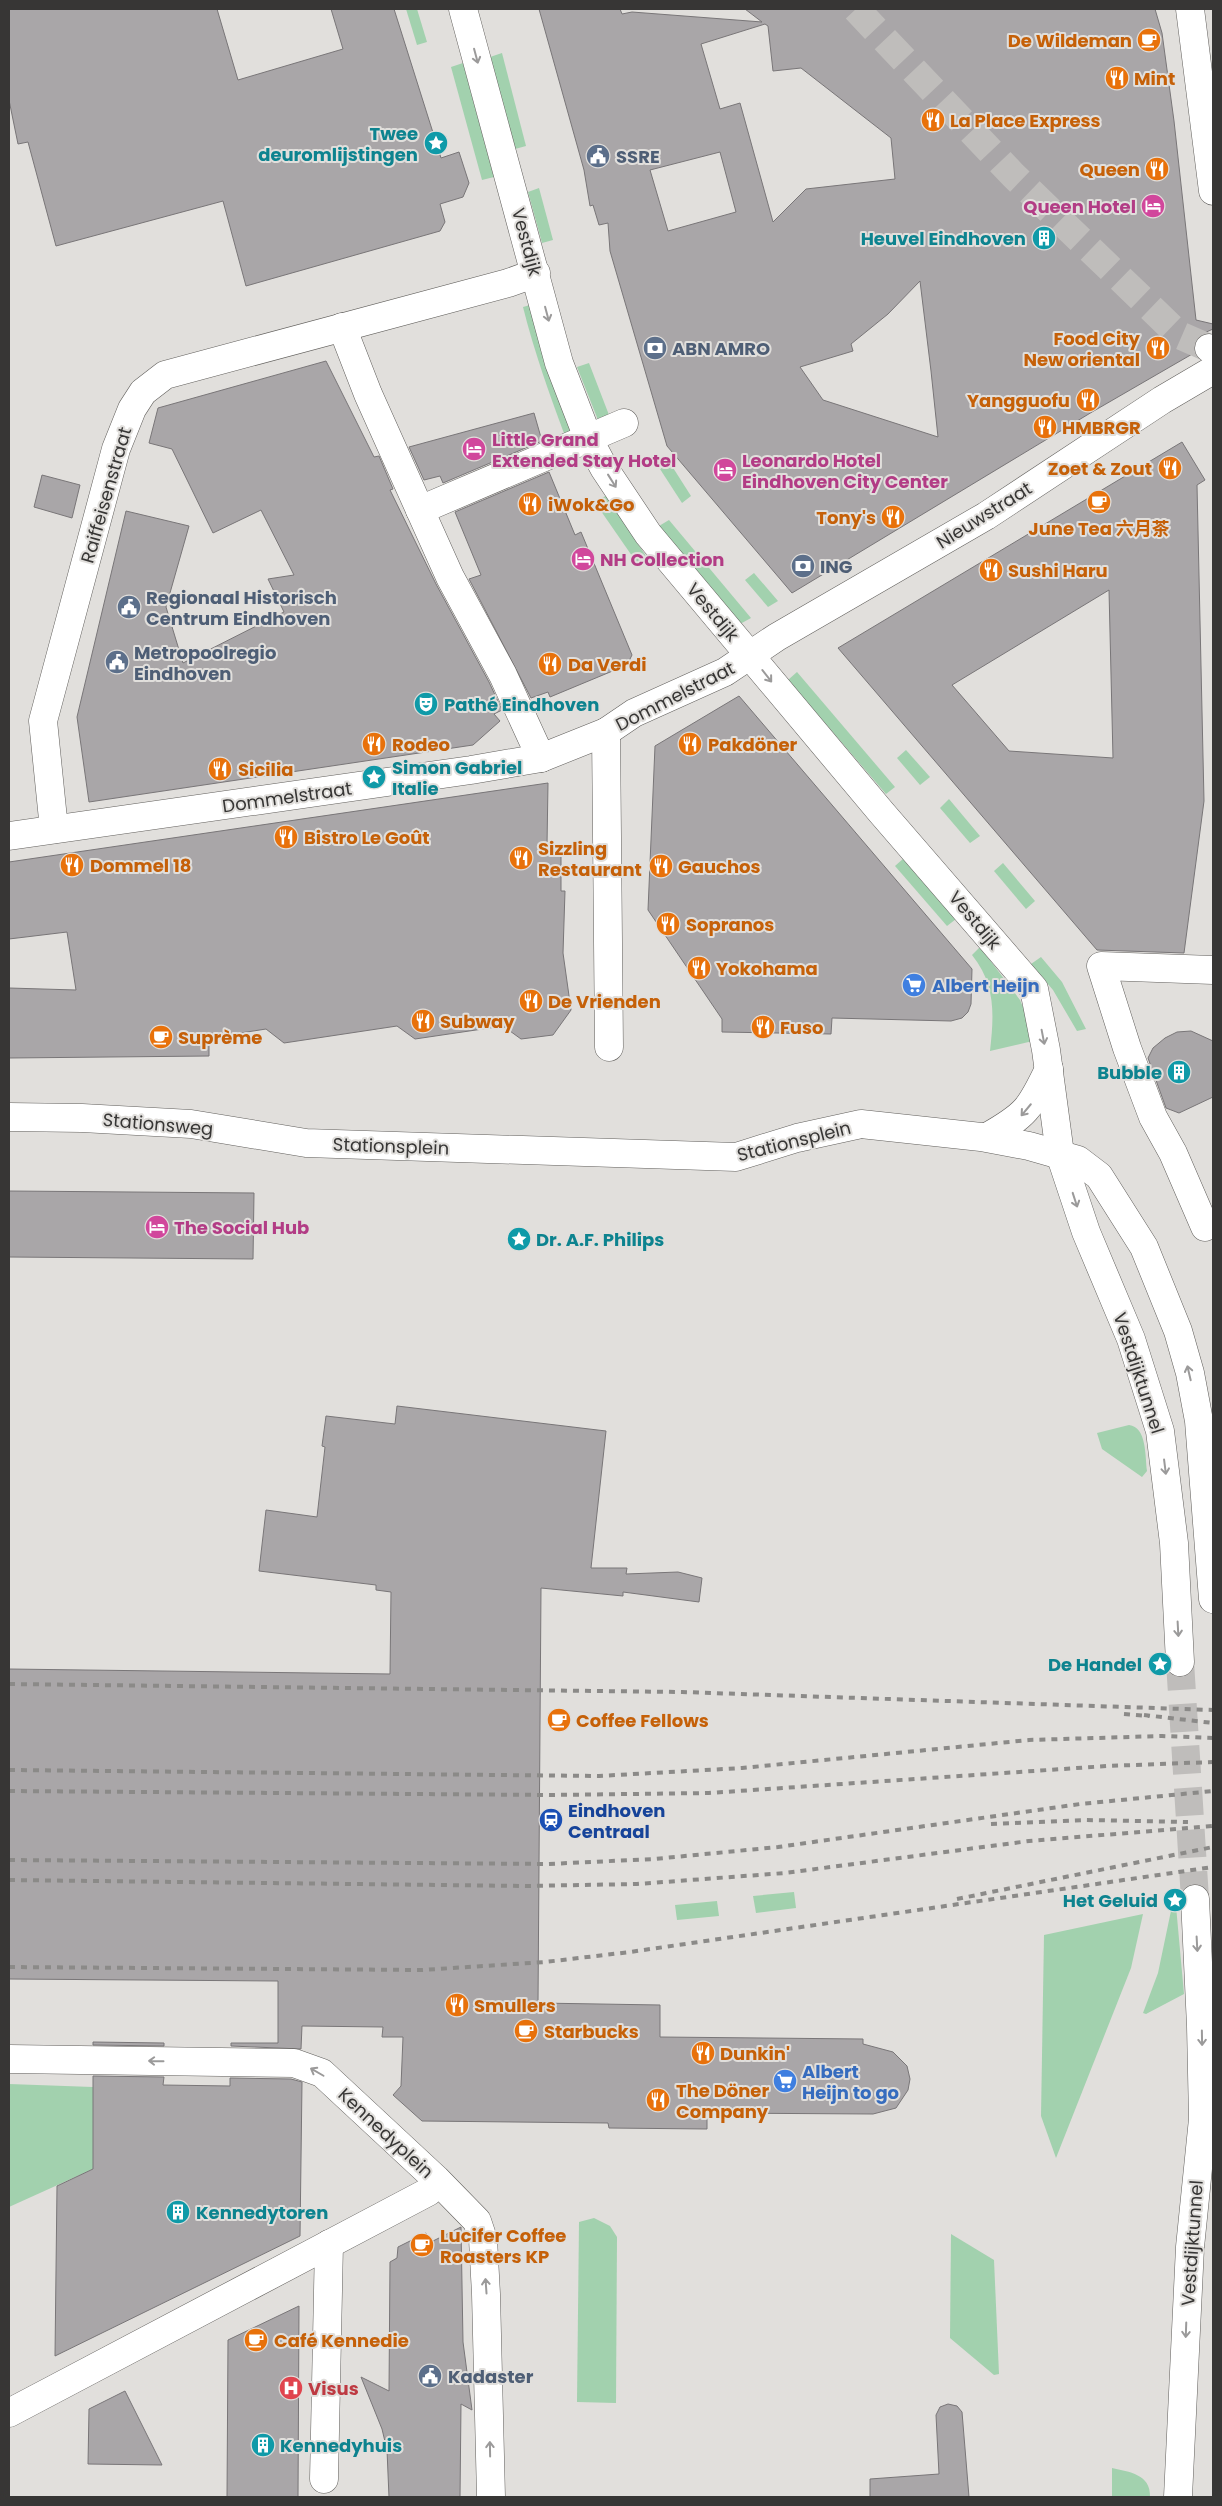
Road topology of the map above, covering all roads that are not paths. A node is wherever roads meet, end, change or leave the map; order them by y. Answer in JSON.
{"nodes":[{"id":1,"x":463,"y":9,"type":"edge"},
{"id":2,"x":1190,"y":9,"type":"edge"},
{"id":3,"x":1213,"y":191,"type":"edge"},
{"id":4,"x":536,"y":273,"type":"junction"},
{"id":5,"x":342,"y":327,"type":"junction"},
{"id":6,"x":1212,"y":356,"type":"edge"},
{"id":7,"x":624,"y":423,"type":"dead end"},
{"id":8,"x":588,"y":438,"type":"junction"},
{"id":9,"x":420,"y":510,"type":"junction"},
{"id":10,"x":751,"y":655,"type":"junction"},
{"id":11,"x":606,"y":732,"type":"junction"},
{"id":12,"x":541,"y":758,"type":"junction"},
{"id":13,"x":54,"y":829,"type":"junction"},
{"id":14,"x":9,"y":836,"type":"edge"},
{"id":15,"x":1213,"y":970,"type":"edge"},
{"id":16,"x":609,"y":1047,"type":"dead end"},
{"id":17,"x":1049,"y":1069,"type":"junction"},
{"id":18,"x":9,"y":1117,"type":"edge"},
{"id":19,"x":986,"y":1137,"type":"junction"},
{"id":20,"x":306,"y":1143,"type":"joint"},
{"id":21,"x":1060,"y":1154,"type":"junction"},
{"id":22,"x":1213,"y":1200,"type":"edge"},
{"id":23,"x":1200,"y":1228,"type":"edge"},
{"id":24,"x":1213,"y":1599,"type":"edge"},
{"id":25,"x":1180,"y":1662,"type":"tunnel mouth"},
{"id":26,"x":1195,"y":1899,"type":"tunnel mouth"},
{"id":27,"x":9,"y":2059,"type":"edge"},
{"id":28,"x":428,"y":2192,"type":"dead end"},
{"id":29,"x":329,"y":2244,"type":"junction"},
{"id":30,"x":9,"y":2413,"type":"edge"},
{"id":31,"x":324,"y":2479,"type":"dead end"},
{"id":32,"x":491,"y":2497,"type":"edge"},
{"id":33,"x":1178,"y":2497,"type":"edge"}],
"edges":[{"from":1,"to":4,"type":"street","name":"Vestdijk","one_way":true},
{"from":2,"to":3,"type":"street"},
{"from":4,"to":5,"type":"street","name":"Raiffeisenstraat"},
{"from":4,"to":8,"type":"street","name":"Vestdijk","one_way":true},
{"from":5,"to":9,"type":"street"},
{"from":5,"to":13,"type":"street","name":"Raiffeisenstraat"},
{"from":6,"to":10,"type":"street","name":"Nieuwstraat"},
{"from":7,"to":8,"type":"street"},
{"from":8,"to":9,"type":"street"},
{"from":8,"to":10,"type":"street","name":"Vestdijk","one_way":true},
{"from":9,"to":12,"type":"street"},
{"from":10,"to":11,"type":"street","name":"Dommelstraat"},
{"from":10,"to":17,"type":"street","name":"Vestdijk","one_way":true},
{"from":11,"to":12,"type":"street","name":"Dommelstraat"},
{"from":11,"to":16,"type":"street"},
{"from":12,"to":13,"type":"street","name":"Dommelstraat"},
{"from":13,"to":14,"type":"street","name":"Dommelstraat"},
{"from":15,"to":23,"type":"street"},
{"from":17,"to":19,"type":"street","one_way":true},
{"from":17,"to":21,"type":"street","name":"Vestdijk"},
{"from":18,"to":20,"type":"street","name":"Stationsweg"},
{"from":19,"to":20,"type":"street","name":"Stationsplein"},
{"from":19,"to":21,"type":"street","name":"Stationsplein"},
{"from":24,"to":21,"type":"street","name":"Stationsplein","one_way":true},
{"from":21,"to":25,"type":"street","name":"Vestdijktunnel","one_way":true},
{"from":22,"to":23,"type":"street"},
{"from":26,"to":33,"type":"street","name":"Vestdijktunnel","one_way":true},
{"from":32,"to":27,"type":"street","name":"Kennedyplein","one_way":true},
{"from":28,"to":29,"type":"street","name":"Kennedyplein"},
{"from":29,"to":30,"type":"street","name":"Kennedyplein"},
{"from":29,"to":31,"type":"street"}]}
